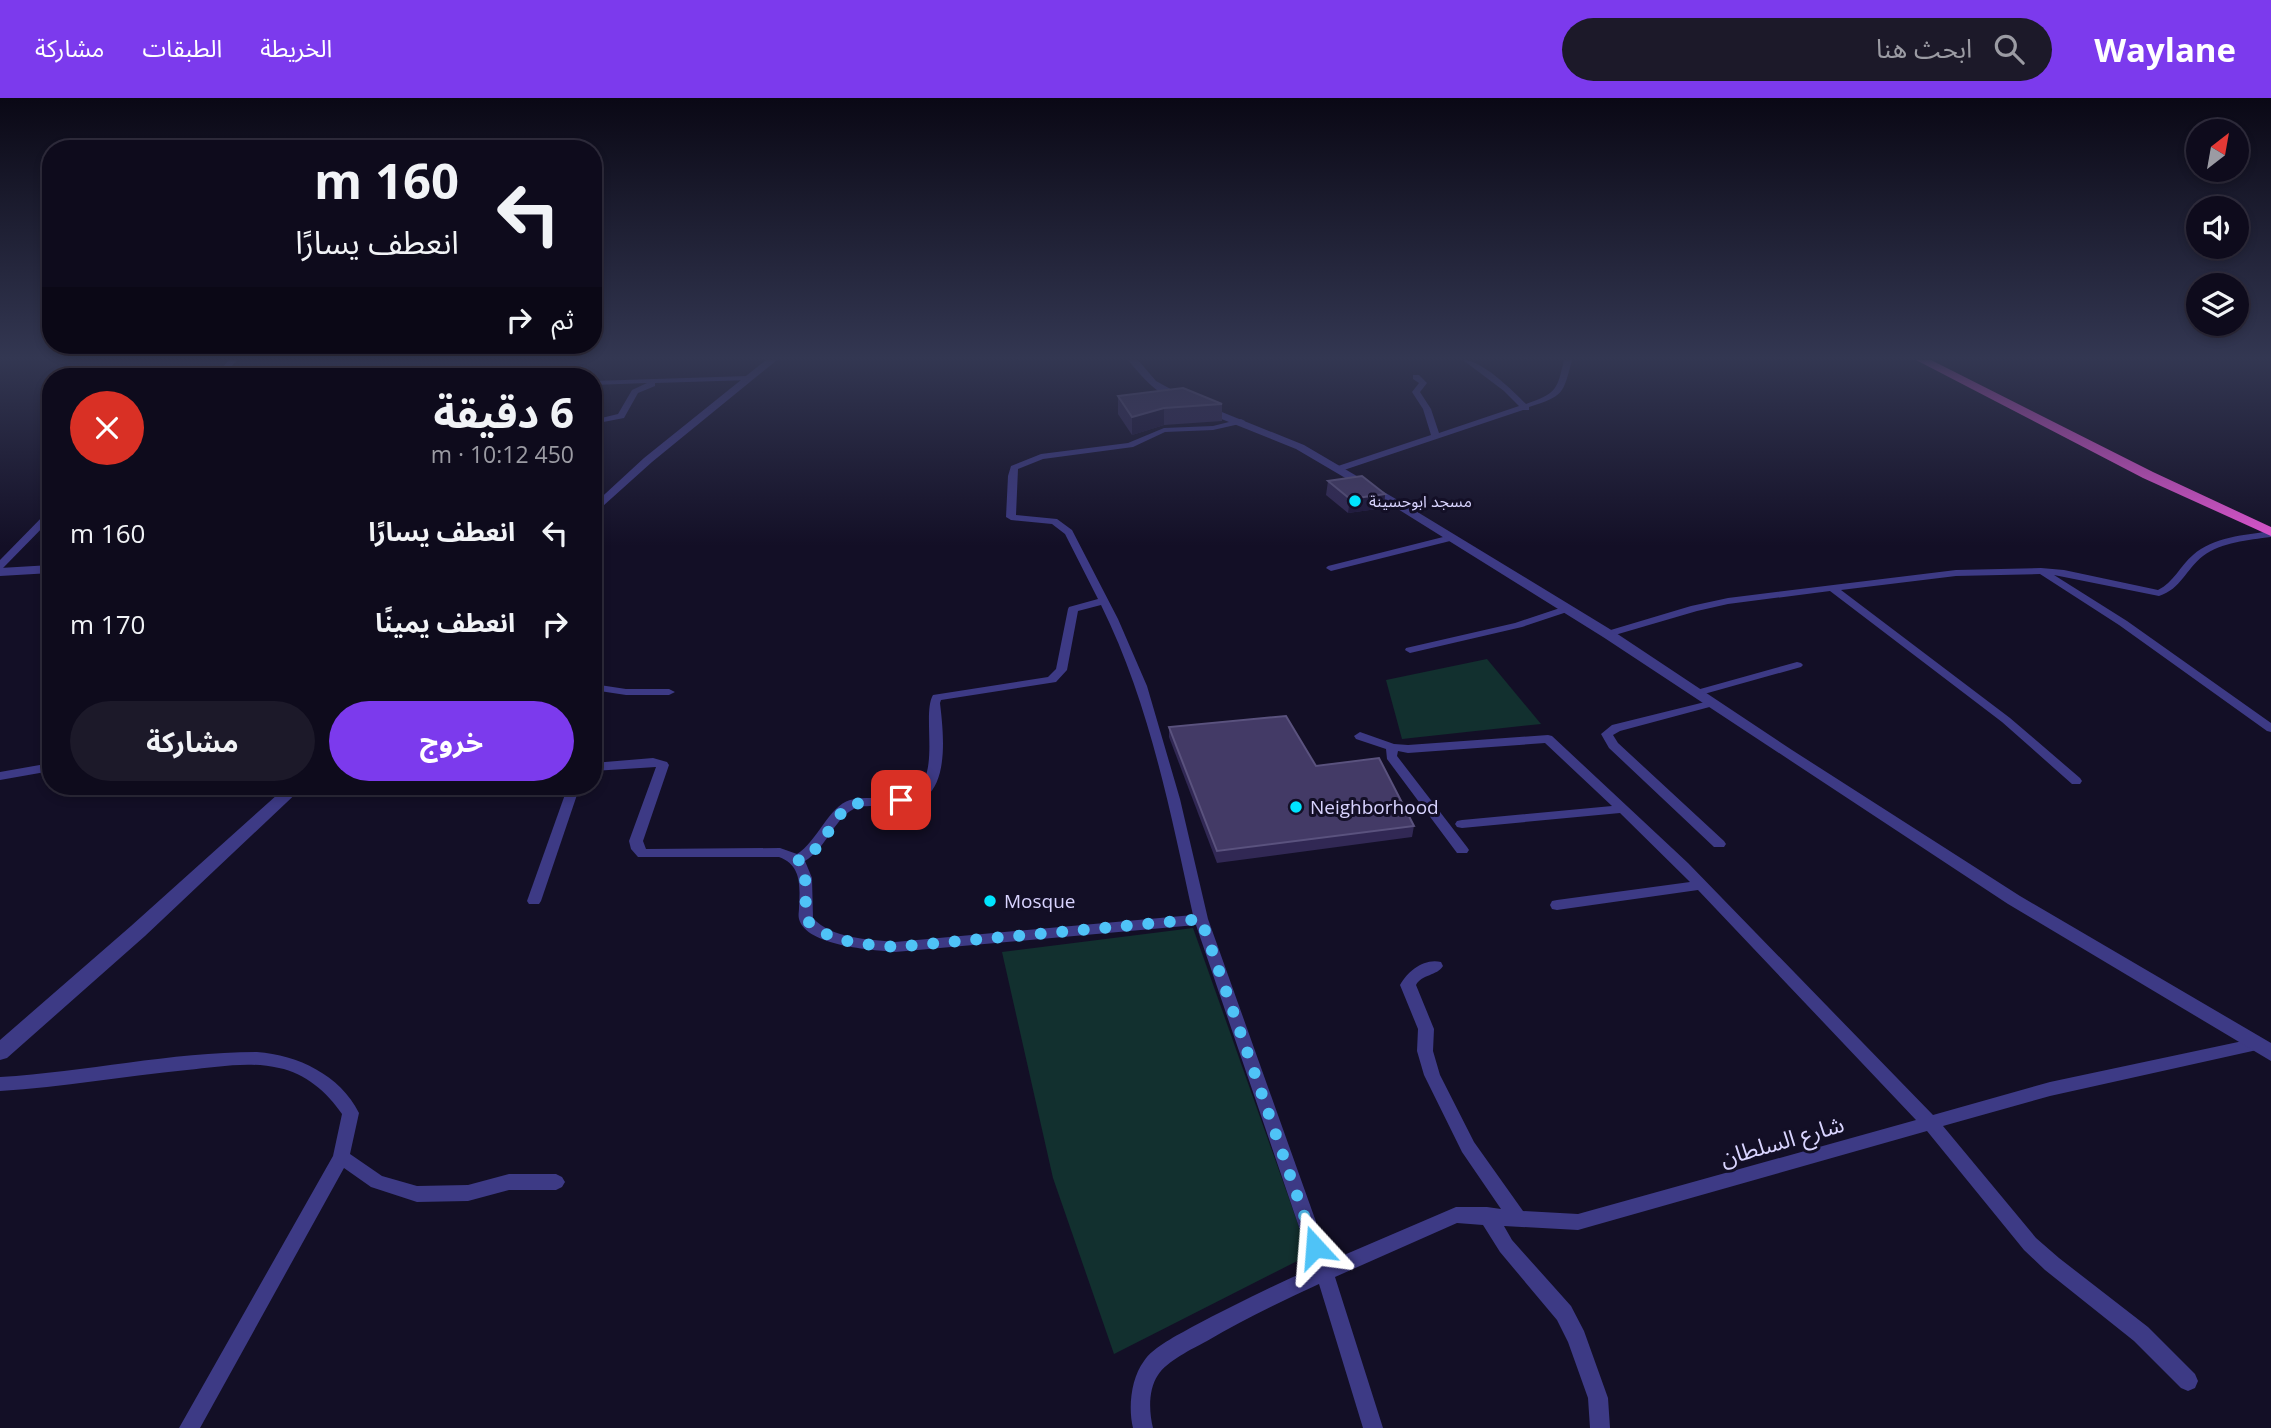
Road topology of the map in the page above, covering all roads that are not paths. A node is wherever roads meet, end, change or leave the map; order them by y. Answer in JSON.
{"nodes":[{"id":1,"x":694,"y":422,"type":"edge"},
{"id":2,"x":1237,"y":422,"type":"edge"},
{"id":3,"x":1243,"y":422,"type":"edge"},
{"id":4,"x":1431,"y":422,"type":"edge"},
{"id":5,"x":1482,"y":422,"type":"edge"},
{"id":6,"x":2044,"y":422,"type":"edge"},
{"id":7,"x":2059,"y":422,"type":"edge"},
{"id":8,"x":1436,"y":437,"type":"junction"},
{"id":9,"x":1338,"y":469,"type":"junction"},
{"id":10,"x":602,"y":503,"type":"edge"},
{"id":11,"x":42,"y":522,"type":"edge"},
{"id":12,"x":2271,"y":524,"type":"edge"},
{"id":13,"x":2271,"y":533,"type":"edge"},
{"id":14,"x":1451,"y":538,"type":"junction"},
{"id":15,"x":0,"y":566,"type":"edge"},
{"id":16,"x":1331,"y":568,"type":"dead end"},
{"id":17,"x":42,"y":570,"type":"edge"},
{"id":18,"x":2041,"y":571,"type":"junction"},
{"id":19,"x":0,"y":572,"type":"edge"},
{"id":20,"x":1832,"y":588,"type":"junction"},
{"id":21,"x":1103,"y":601,"type":"junction"},
{"id":22,"x":1566,"y":609,"type":"junction"},
{"id":23,"x":1608,"y":634,"type":"junction"},
{"id":24,"x":1410,"y":650,"type":"dead end"},
{"id":25,"x":1797,"y":666,"type":"dead end"},
{"id":26,"x":602,"y":688,"type":"edge"},
{"id":27,"x":669,"y":692,"type":"dead end"},
{"id":28,"x":1697,"y":693,"type":"junction"},
{"id":29,"x":1713,"y":703,"type":"junction"},
{"id":30,"x":2271,"y":728,"type":"edge"},
{"id":31,"x":1360,"y":736,"type":"dead end"},
{"id":32,"x":1392,"y":747,"type":"junction"},
{"id":33,"x":602,"y":766,"type":"edge"},
{"id":34,"x":42,"y":769,"type":"edge"},
{"id":35,"x":0,"y":776,"type":"edge"},
{"id":36,"x":2076,"y":781,"type":"dead end"},
{"id":37,"x":286,"y":795,"type":"edge"},
{"id":38,"x":572,"y":795,"type":"edge"},
{"id":39,"x":1623,"y":809,"type":"junction"},
{"id":40,"x":1462,"y":824,"type":"dead end"},
{"id":41,"x":1719,"y":844,"type":"dead end"},
{"id":42,"x":1462,"y":850,"type":"dead end"},
{"id":43,"x":798,"y":859,"type":"junction"},
{"id":44,"x":1701,"y":885,"type":"junction"},
{"id":45,"x":534,"y":901,"type":"dead end"},
{"id":46,"x":1557,"y":905,"type":"dead end"},
{"id":47,"x":1201,"y":919,"type":"junction"},
{"id":48,"x":1436,"y":966,"type":"dead end"},
{"id":49,"x":2264,"y":1049,"type":"edge"},
{"id":50,"x":0,"y":1052,"type":"edge"},
{"id":51,"x":0,"y":1084,"type":"edge"},
{"id":52,"x":1931,"y":1124,"type":"junction"},
{"id":53,"x":341,"y":1157,"type":"junction"},
{"id":54,"x":556,"y":1182,"type":"dead end"},
{"id":55,"x":1487,"y":1215,"type":"junction"},
{"id":56,"x":1517,"y":1217,"type":"junction"},
{"id":57,"x":1324,"y":1272,"type":"junction"},
{"id":58,"x":2188,"y":1381,"type":"dead end"},
{"id":59,"x":189,"y":1428,"type":"edge"},
{"id":60,"x":1143,"y":1428,"type":"edge"},
{"id":61,"x":1373,"y":1428,"type":"edge"},
{"id":62,"x":1600,"y":1428,"type":"edge"}],
"edges":[{"from":1,"to":10,"type":"street"},
{"from":2,"to":21,"type":"street"},
{"from":3,"to":9,"type":"street"},
{"from":4,"to":8,"type":"street"},
{"from":5,"to":8,"type":"street"},
{"from":6,"to":13,"type":"highway"},
{"from":7,"to":12,"type":"highway"},
{"from":8,"to":9,"type":"street"},
{"from":9,"to":14,"type":"street"},
{"from":11,"to":15,"type":"street"},
{"from":13,"to":18,"type":"street"},
{"from":14,"to":16,"type":"street"},
{"from":14,"to":22,"type":"street"},
{"from":17,"to":19,"type":"street"},
{"from":18,"to":20,"type":"street"},
{"from":18,"to":30,"type":"street"},
{"from":20,"to":23,"type":"street"},
{"from":20,"to":36,"type":"street"},
{"from":21,"to":43,"type":"street"},
{"from":21,"to":47,"type":"street"},
{"from":22,"to":23,"type":"street"},
{"from":22,"to":24,"type":"street"},
{"from":23,"to":28,"type":"street"},
{"from":25,"to":28,"type":"street"},
{"from":26,"to":27,"type":"street"},
{"from":28,"to":29,"type":"street"},
{"from":29,"to":41,"type":"street"},
{"from":29,"to":49,"type":"street"},
{"from":31,"to":32,"type":"street"},
{"from":32,"to":39,"type":"street"},
{"from":32,"to":42,"type":"street"},
{"from":33,"to":43,"type":"street"},
{"from":34,"to":35,"type":"street"},
{"from":37,"to":50,"type":"street"},
{"from":38,"to":45,"type":"street"},
{"from":39,"to":40,"type":"street"},
{"from":39,"to":44,"type":"street"},
{"from":43,"to":47,"type":"street"},
{"from":44,"to":46,"type":"street"},
{"from":44,"to":52,"type":"street"},
{"from":47,"to":57,"type":"street"},
{"from":48,"to":56,"type":"street"},
{"from":49,"to":52,"type":"street","name":"شارع السلطان"},
{"from":51,"to":53,"type":"street"},
{"from":52,"to":56,"type":"street","name":"شارع السلطان"},
{"from":52,"to":58,"type":"street"},
{"from":53,"to":54,"type":"street"},
{"from":53,"to":59,"type":"street"},
{"from":55,"to":56,"type":"street","name":"شارع السلطان"},
{"from":55,"to":57,"type":"street","name":"شارع السلطان"},
{"from":55,"to":62,"type":"street"},
{"from":57,"to":60,"type":"street","name":"شارع السلطان"},
{"from":57,"to":61,"type":"street"}]}
